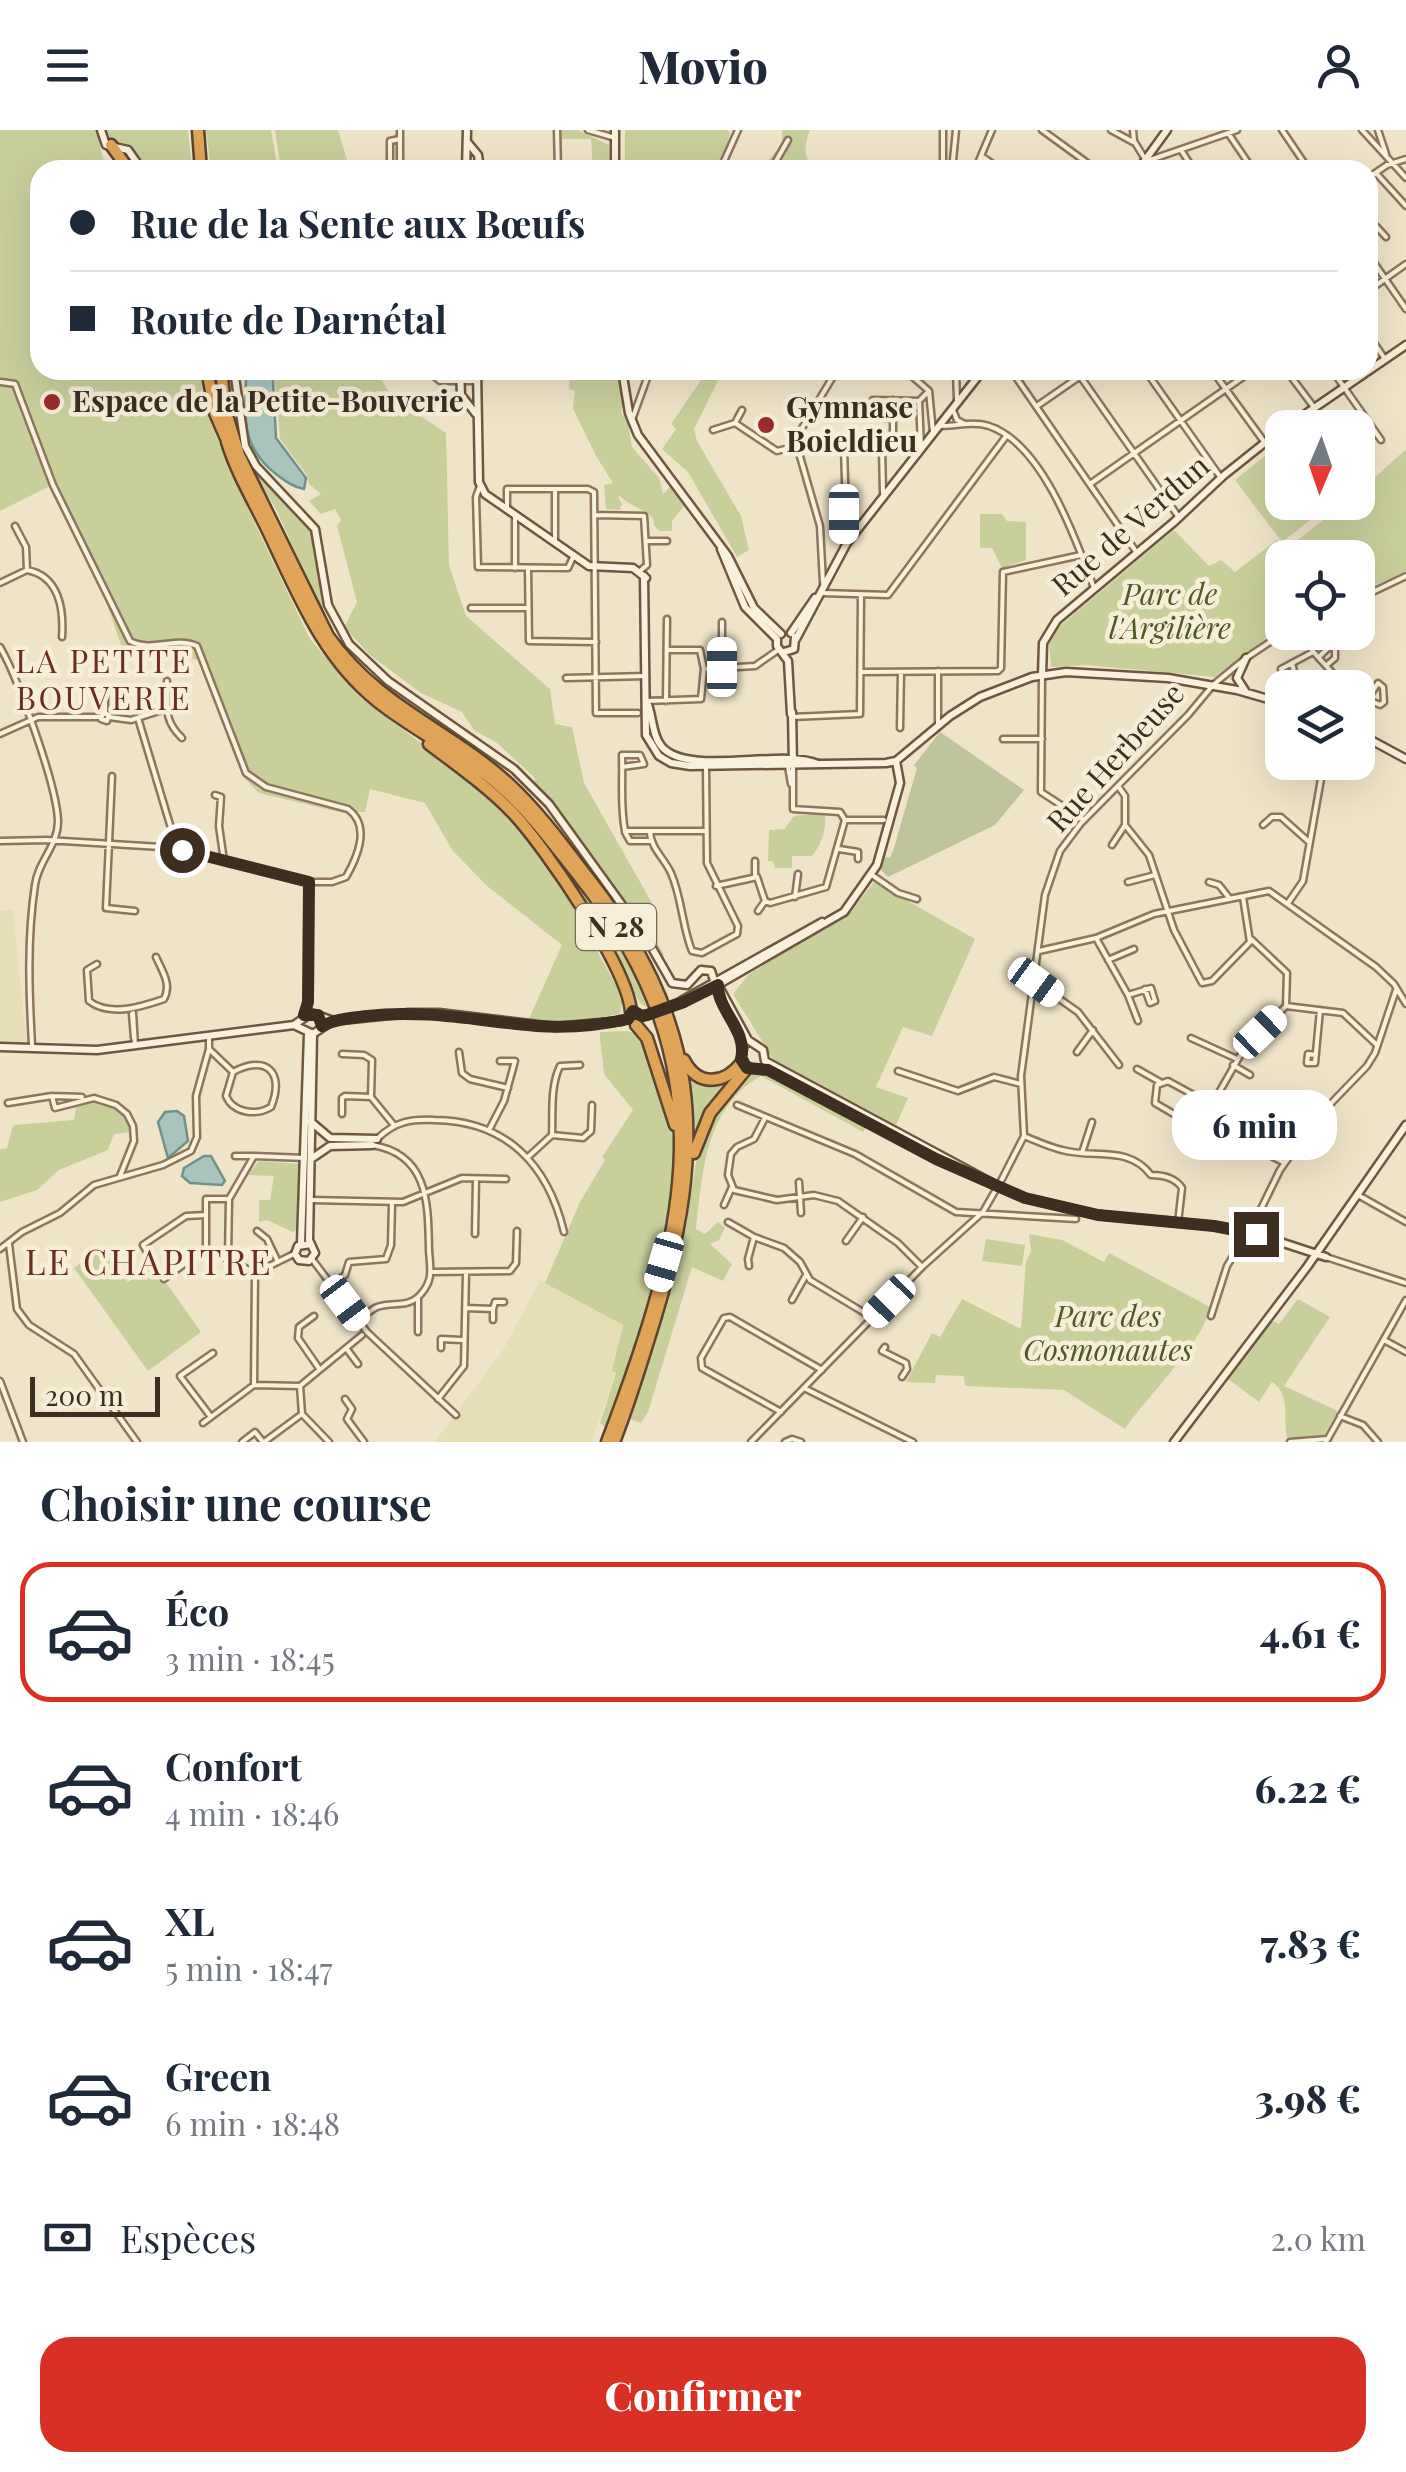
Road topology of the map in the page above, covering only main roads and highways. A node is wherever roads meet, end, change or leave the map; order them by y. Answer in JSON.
{"nodes":[{"id":1,"x":194,"y":130,"type":"edge"},
{"id":2,"x":115,"y":160,"type":"edge"},
{"id":3,"x":121,"y":160,"type":"edge"},
{"id":4,"x":197,"y":160,"type":"edge"},
{"id":5,"x":208,"y":380,"type":"edge"},
{"id":6,"x":219,"y":380,"type":"edge"},
{"id":7,"x":220,"y":380,"type":"edge"},
{"id":8,"x":228,"y":443,"type":"junction"},
{"id":9,"x":407,"y":722,"type":"junction"},
{"id":10,"x":678,"y":1046,"type":"junction"},
{"id":11,"x":688,"y":1174,"type":"junction"},
{"id":12,"x":676,"y":1208,"type":"junction"},
{"id":13,"x":606,"y":1442,"type":"edge"},
{"id":14,"x":614,"y":1442,"type":"edge"}],
"edges":[{"from":1,"to":4,"type":"highway"},
{"from":2,"to":3,"type":"highway"},
{"from":5,"to":8,"type":"highway"},
{"from":6,"to":8,"type":"highway","number":"N 28"},
{"from":7,"to":10,"type":"highway","number":"N 28"},
{"from":8,"to":9,"type":"highway","number":"N 28"},
{"from":9,"to":12,"type":"highway"},
{"from":9,"to":12,"type":"highway","number":"N 28"},
{"from":10,"to":11,"type":"highway","number":"N 28"},
{"from":10,"to":11,"type":"highway"},
{"from":11,"to":14,"type":"highway","number":"N 28"},
{"from":12,"to":13,"type":"highway","number":"N 28"}]}
